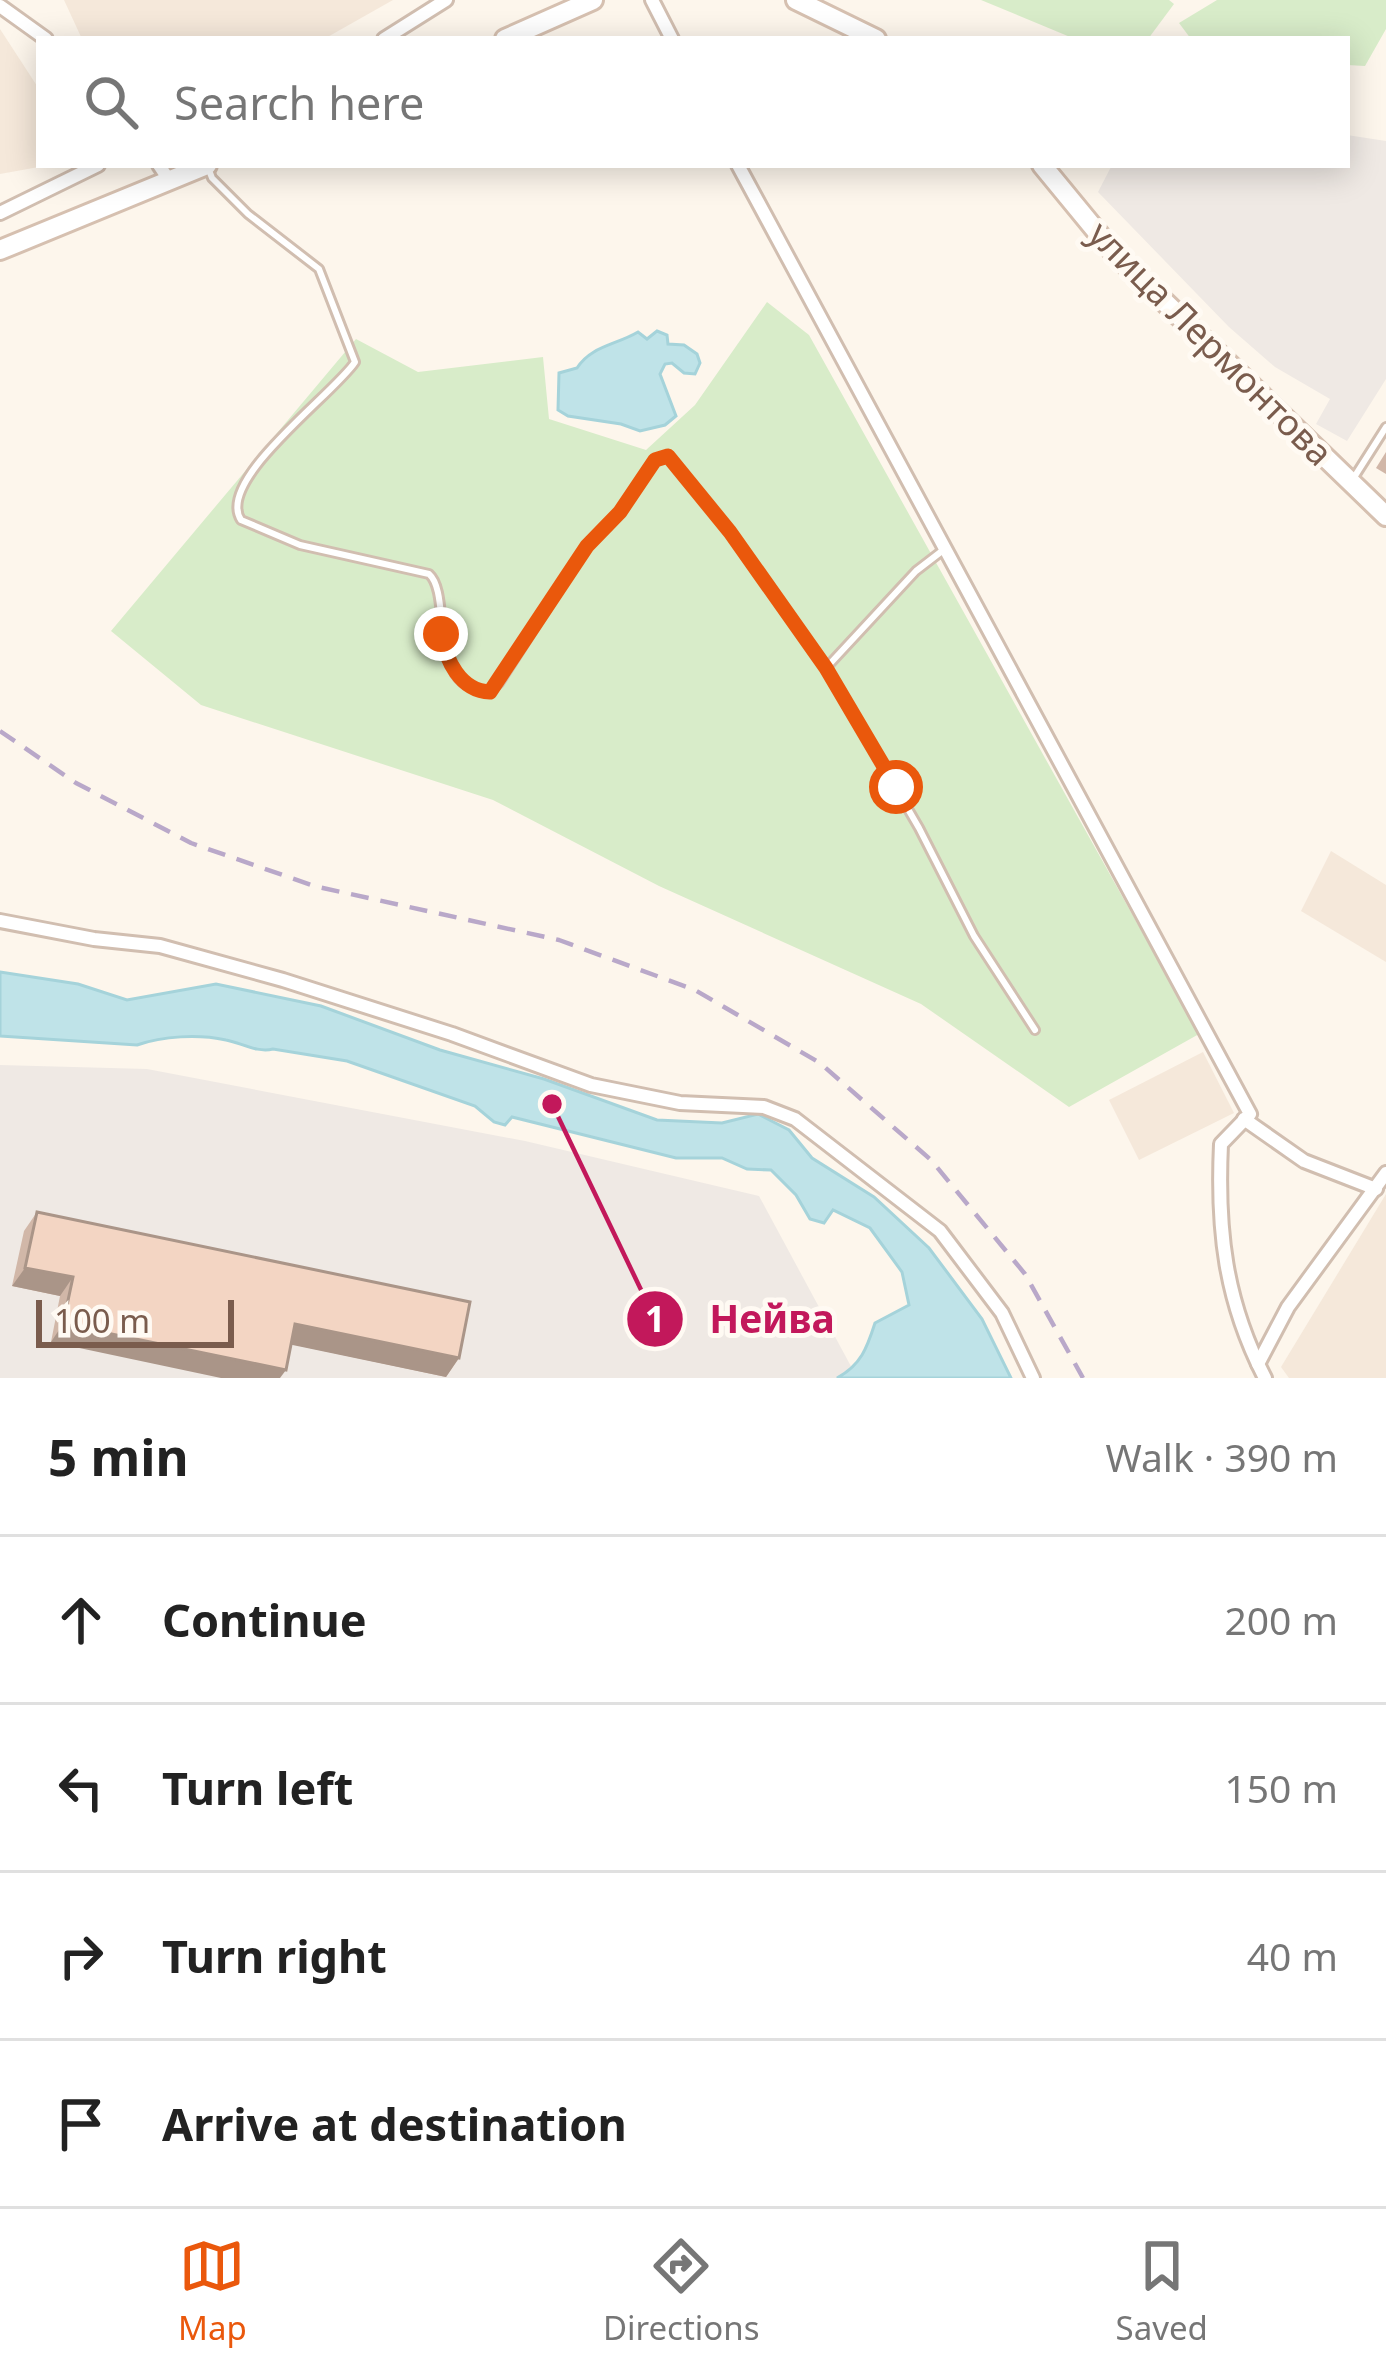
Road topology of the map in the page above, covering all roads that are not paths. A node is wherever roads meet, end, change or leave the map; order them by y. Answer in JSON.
{"nodes":[{"id":1,"x":446,"y":0,"type":"edge"},
{"id":2,"x":593,"y":0,"type":"edge"},
{"id":3,"x":652,"y":0,"type":"edge"},
{"id":4,"x":796,"y":0,"type":"edge"},
{"id":5,"x":0,"y":7,"type":"edge"},
{"id":6,"x":42,"y":36,"type":"edge"},
{"id":7,"x":389,"y":36,"type":"edge"},
{"id":8,"x":512,"y":36,"type":"edge"},
{"id":9,"x":670,"y":36,"type":"edge"},
{"id":10,"x":870,"y":36,"type":"edge"},
{"id":11,"x":92,"y":168,"type":"edge"},
{"id":12,"x":208,"y":168,"type":"edge"},
{"id":13,"x":739,"y":168,"type":"edge"},
{"id":14,"x":1044,"y":168,"type":"edge"},
{"id":15,"x":164,"y":172,"type":"edge"},
{"id":16,"x":0,"y":213,"type":"edge"},
{"id":17,"x":0,"y":250,"type":"edge"},
{"id":18,"x":1386,"y":428,"type":"edge"},
{"id":19,"x":1351,"y":482,"type":"junction"},
{"id":20,"x":1386,"y":515,"type":"edge"},
{"id":21,"x":945,"y":549,"type":"junction"},
{"id":22,"x":826,"y":668,"type":"junction"},
{"id":23,"x":0,"y":921,"type":"edge"},
{"id":24,"x":1035,"y":1030,"type":"dead end"},
{"id":25,"x":1244,"y":1120,"type":"junction"},
{"id":26,"x":1386,"y":1173,"type":"edge"},
{"id":27,"x":1376,"y":1190,"type":"junction"},
{"id":28,"x":1261,"y":1371,"type":"edge"},
{"id":29,"x":1033,"y":1378,"type":"edge"}],
"edges":[{"from":1,"to":7,"type":"street"},
{"from":2,"to":8,"type":"street"},
{"from":3,"to":9,"type":"street"},
{"from":4,"to":10,"type":"street"},
{"from":5,"to":6,"type":"street"},
{"from":11,"to":16,"type":"street"},
{"from":12,"to":22,"type":"lane"},
{"from":13,"to":21,"type":"street"},
{"from":14,"to":19,"type":"street","name":"улица Лермонтова"},
{"from":15,"to":17,"type":"street"},
{"from":18,"to":19,"type":"lane"},
{"from":19,"to":20,"type":"street","name":"улица Лермонтова"},
{"from":21,"to":22,"type":"lane"},
{"from":21,"to":25,"type":"street"},
{"from":22,"to":24,"type":"lane"},
{"from":23,"to":29,"type":"street"},
{"from":25,"to":27,"type":"street"},
{"from":25,"to":28,"type":"street"},
{"from":26,"to":27,"type":"street"},
{"from":27,"to":28,"type":"street"}]}
